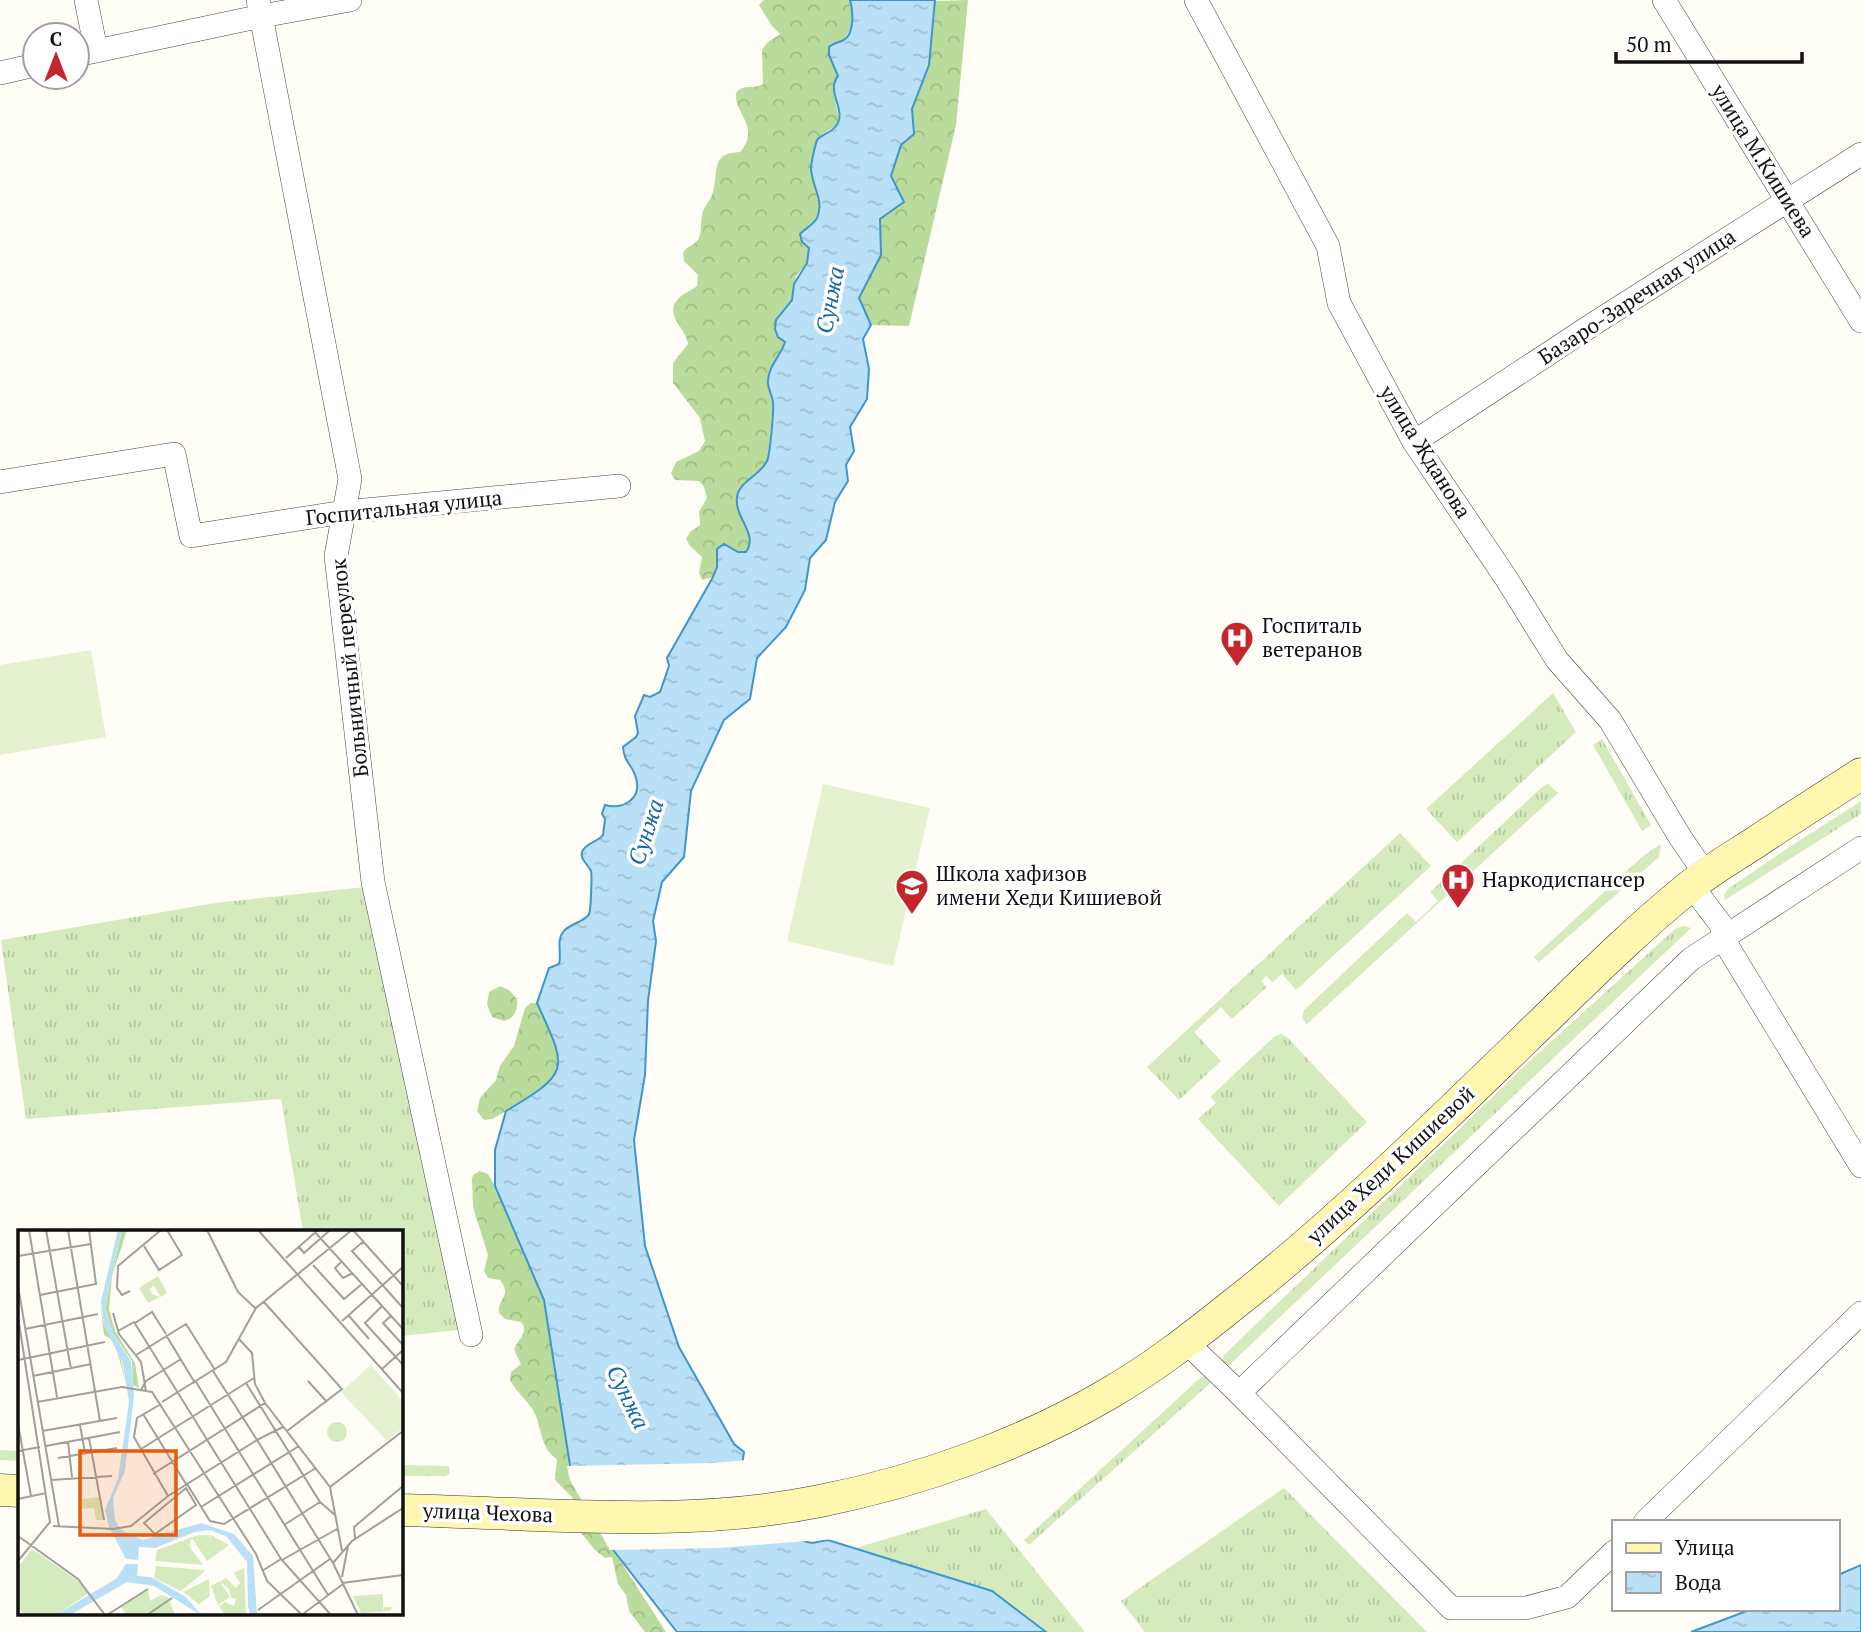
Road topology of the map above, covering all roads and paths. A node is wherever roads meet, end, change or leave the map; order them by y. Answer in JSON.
{"nodes":[{"id":1,"x":86,"y":0,"type":"edge"},
{"id":2,"x":350,"y":0,"type":"edge"},
{"id":3,"x":1196,"y":0,"type":"edge"},
{"id":4,"x":1664,"y":0,"type":"edge"},
{"id":5,"x":260,"y":8,"type":"edge"},
{"id":6,"x":86,"y":21,"type":"edge"},
{"id":7,"x":91,"y":52,"type":"edge"},
{"id":8,"x":21,"y":68,"type":"edge"},
{"id":9,"x":0,"y":73,"type":"edge"},
{"id":10,"x":1861,"y":154,"type":"edge"},
{"id":11,"x":1787,"y":201,"type":"junction"},
{"id":12,"x":1861,"y":321,"type":"edge"},
{"id":13,"x":1414,"y":442,"type":"junction"},
{"id":14,"x":0,"y":482,"type":"edge"},
{"id":15,"x":619,"y":486,"type":"dead end"},
{"id":16,"x":344,"y":512,"type":"junction"},
{"id":17,"x":1861,"y":774,"type":"edge"},
{"id":18,"x":1861,"y":848,"type":"edge"},
{"id":19,"x":1698,"y":880,"type":"junction"},
{"id":20,"x":1723,"y":939,"type":"junction"},
{"id":21,"x":1861,"y":1166,"type":"edge"},
{"id":22,"x":1861,"y":1313,"type":"edge"},
{"id":23,"x":471,"y":1335,"type":"dead end"},
{"id":24,"x":1186,"y":1342,"type":"junction"},
{"id":25,"x":1239,"y":1393,"type":"junction"},
{"id":26,"x":879,"y":1487,"type":"joint"},
{"id":27,"x":0,"y":1490,"type":"edge"},
{"id":28,"x":18,"y":1492,"type":"edge"},
{"id":29,"x":402,"y":1510,"type":"edge"},
{"id":30,"x":1647,"y":1520,"type":"edge"},
{"id":31,"x":1612,"y":1554,"type":"edge"}],
"edges":[{"from":1,"to":6,"type":"street"},
{"from":2,"to":5,"type":"street"},
{"from":3,"to":13,"type":"street","name":"улица Жданова"},
{"from":4,"to":11,"type":"street","name":"улица М.Кишиева"},
{"from":5,"to":7,"type":"street"},
{"from":5,"to":16,"type":"street","name":"Больничный переулок"},
{"from":8,"to":9,"type":"street"},
{"from":10,"to":11,"type":"street","name":"Базаро-Заречная улица"},
{"from":11,"to":12,"type":"street","name":"улица М.Кишиева"},
{"from":11,"to":13,"type":"street","name":"Базаро-Заречная улица"},
{"from":13,"to":19,"type":"street","name":"улица Жданова"},
{"from":14,"to":16,"type":"street","name":"Госпитальная улица"},
{"from":15,"to":16,"type":"street","name":"Госпитальная улица"},
{"from":16,"to":23,"type":"street","name":"Больничный переулок"},
{"from":17,"to":19,"type":"main road","name":"улица Хеди Кишиевой"},
{"from":18,"to":20,"type":"street"},
{"from":19,"to":20,"type":"street","name":"улица Жданова"},
{"from":19,"to":24,"type":"main road","name":"улица Хеди Кишиевой"},
{"from":20,"to":21,"type":"street","name":"улица Жданова"},
{"from":20,"to":25,"type":"street"},
{"from":22,"to":30,"type":"street"},
{"from":24,"to":25,"type":"street"},
{"from":24,"to":26,"type":"main road","name":"улица Хеди Кишиевой"},
{"from":25,"to":31,"type":"street"},
{"from":26,"to":29,"type":"main road","name":"улица Чехова"},
{"from":27,"to":28,"type":"main road"}]}
